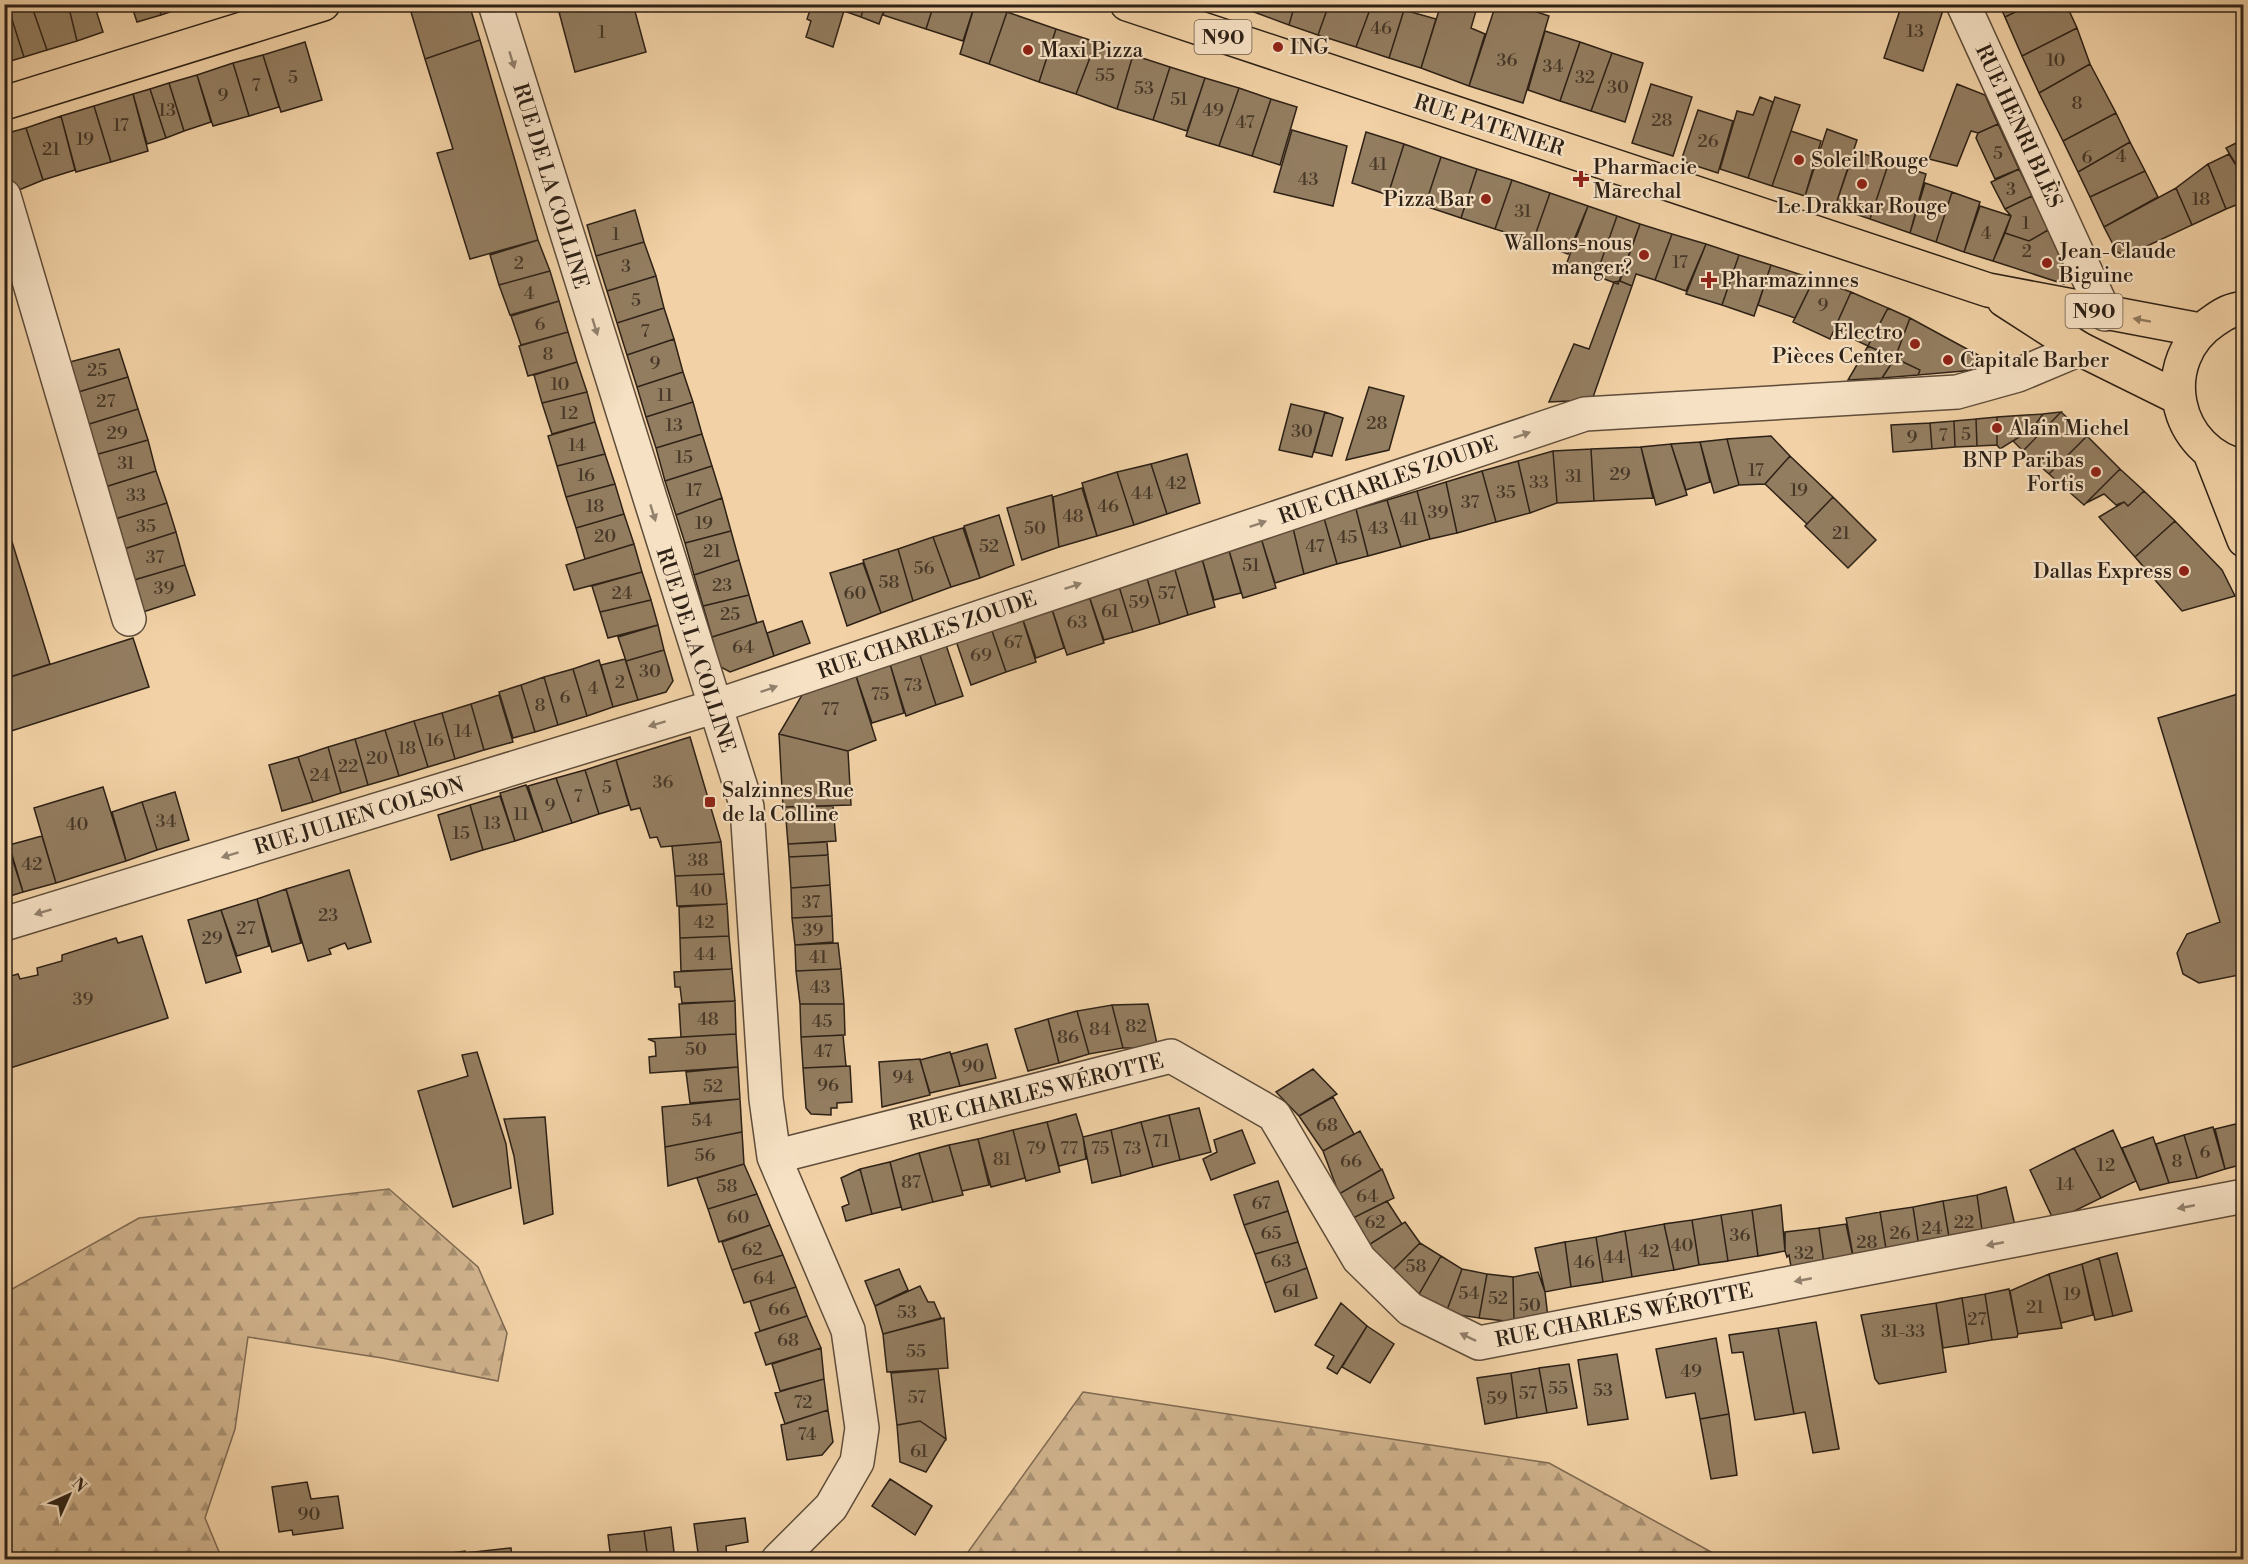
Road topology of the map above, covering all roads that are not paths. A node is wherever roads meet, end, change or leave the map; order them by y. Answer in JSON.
{"nodes":[{"id":1,"x":323,"y":4,"type":"edge"},
{"id":2,"x":495,"y":4,"type":"edge"},
{"id":3,"x":1127,"y":4,"type":"edge"},
{"id":4,"x":1963,"y":4,"type":"edge"},
{"id":5,"x":4,"y":103,"type":"edge"},
{"id":6,"x":4,"y":196,"type":"edge"},
{"id":7,"x":1988,"y":290,"type":"junction"},
{"id":8,"x":2244,"y":308,"type":"edge"},
{"id":9,"x":2105,"y":314,"type":"junction"},
{"id":10,"x":2200,"y":330,"type":"junction"},
{"id":11,"x":2080,"y":349,"type":"junction"},
{"id":12,"x":2177,"y":397,"type":"junction"},
{"id":13,"x":2210,"y":453,"type":"junction"},
{"id":14,"x":2244,"y":467,"type":"edge"},
{"id":15,"x":2244,"y":540,"type":"edge"},
{"id":16,"x":129,"y":619,"type":"dead end"},
{"id":17,"x":713,"y":707,"type":"junction"},
{"id":18,"x":4,"y":924,"type":"edge"},
{"id":19,"x":774,"y":1157,"type":"junction"},
{"id":20,"x":2244,"y":1196,"type":"edge"},
{"id":21,"x":778,"y":1560,"type":"edge"}],
"edges":[{"from":1,"to":5,"type":"main road"},
{"from":2,"to":17,"type":"street","name":"RUE DE LA COLLINE","one_way":true},
{"from":3,"to":7,"type":"main road","name":"RUE PATENIER","number":"N90"},
{"from":4,"to":9,"type":"street","name":"RUE HENRI BLÈS"},
{"from":6,"to":16,"type":"street"},
{"from":7,"to":9,"type":"main road","name":"RUE PATENIER","number":"N90"},
{"from":7,"to":11,"type":"main road","name":"RUE PATENIER","number":"N90"},
{"from":8,"to":10,"type":"main road"},
{"from":10,"to":9,"type":"main road","name":"RUE PATENIER","number":"N90","one_way":true},
{"from":10,"to":12,"type":"main road"},
{"from":11,"to":12,"type":"main road","name":"RUE PATENIER","number":"N90"},
{"from":17,"to":11,"type":"street","name":"RUE CHARLES ZOUDE","one_way":true},
{"from":12,"to":13,"type":"main road"},
{"from":13,"to":14,"type":"main road"},
{"from":13,"to":15,"type":"main road"},
{"from":17,"to":18,"type":"street","name":"RUE JULIEN COLSON","one_way":true},
{"from":17,"to":19,"type":"street","name":"RUE DE LA COLLINE"},
{"from":20,"to":19,"type":"street","name":"RUE CHARLES WÉROTTE","one_way":true},
{"from":19,"to":21,"type":"street","name":"RUE DE LA COLLINE"}]}
